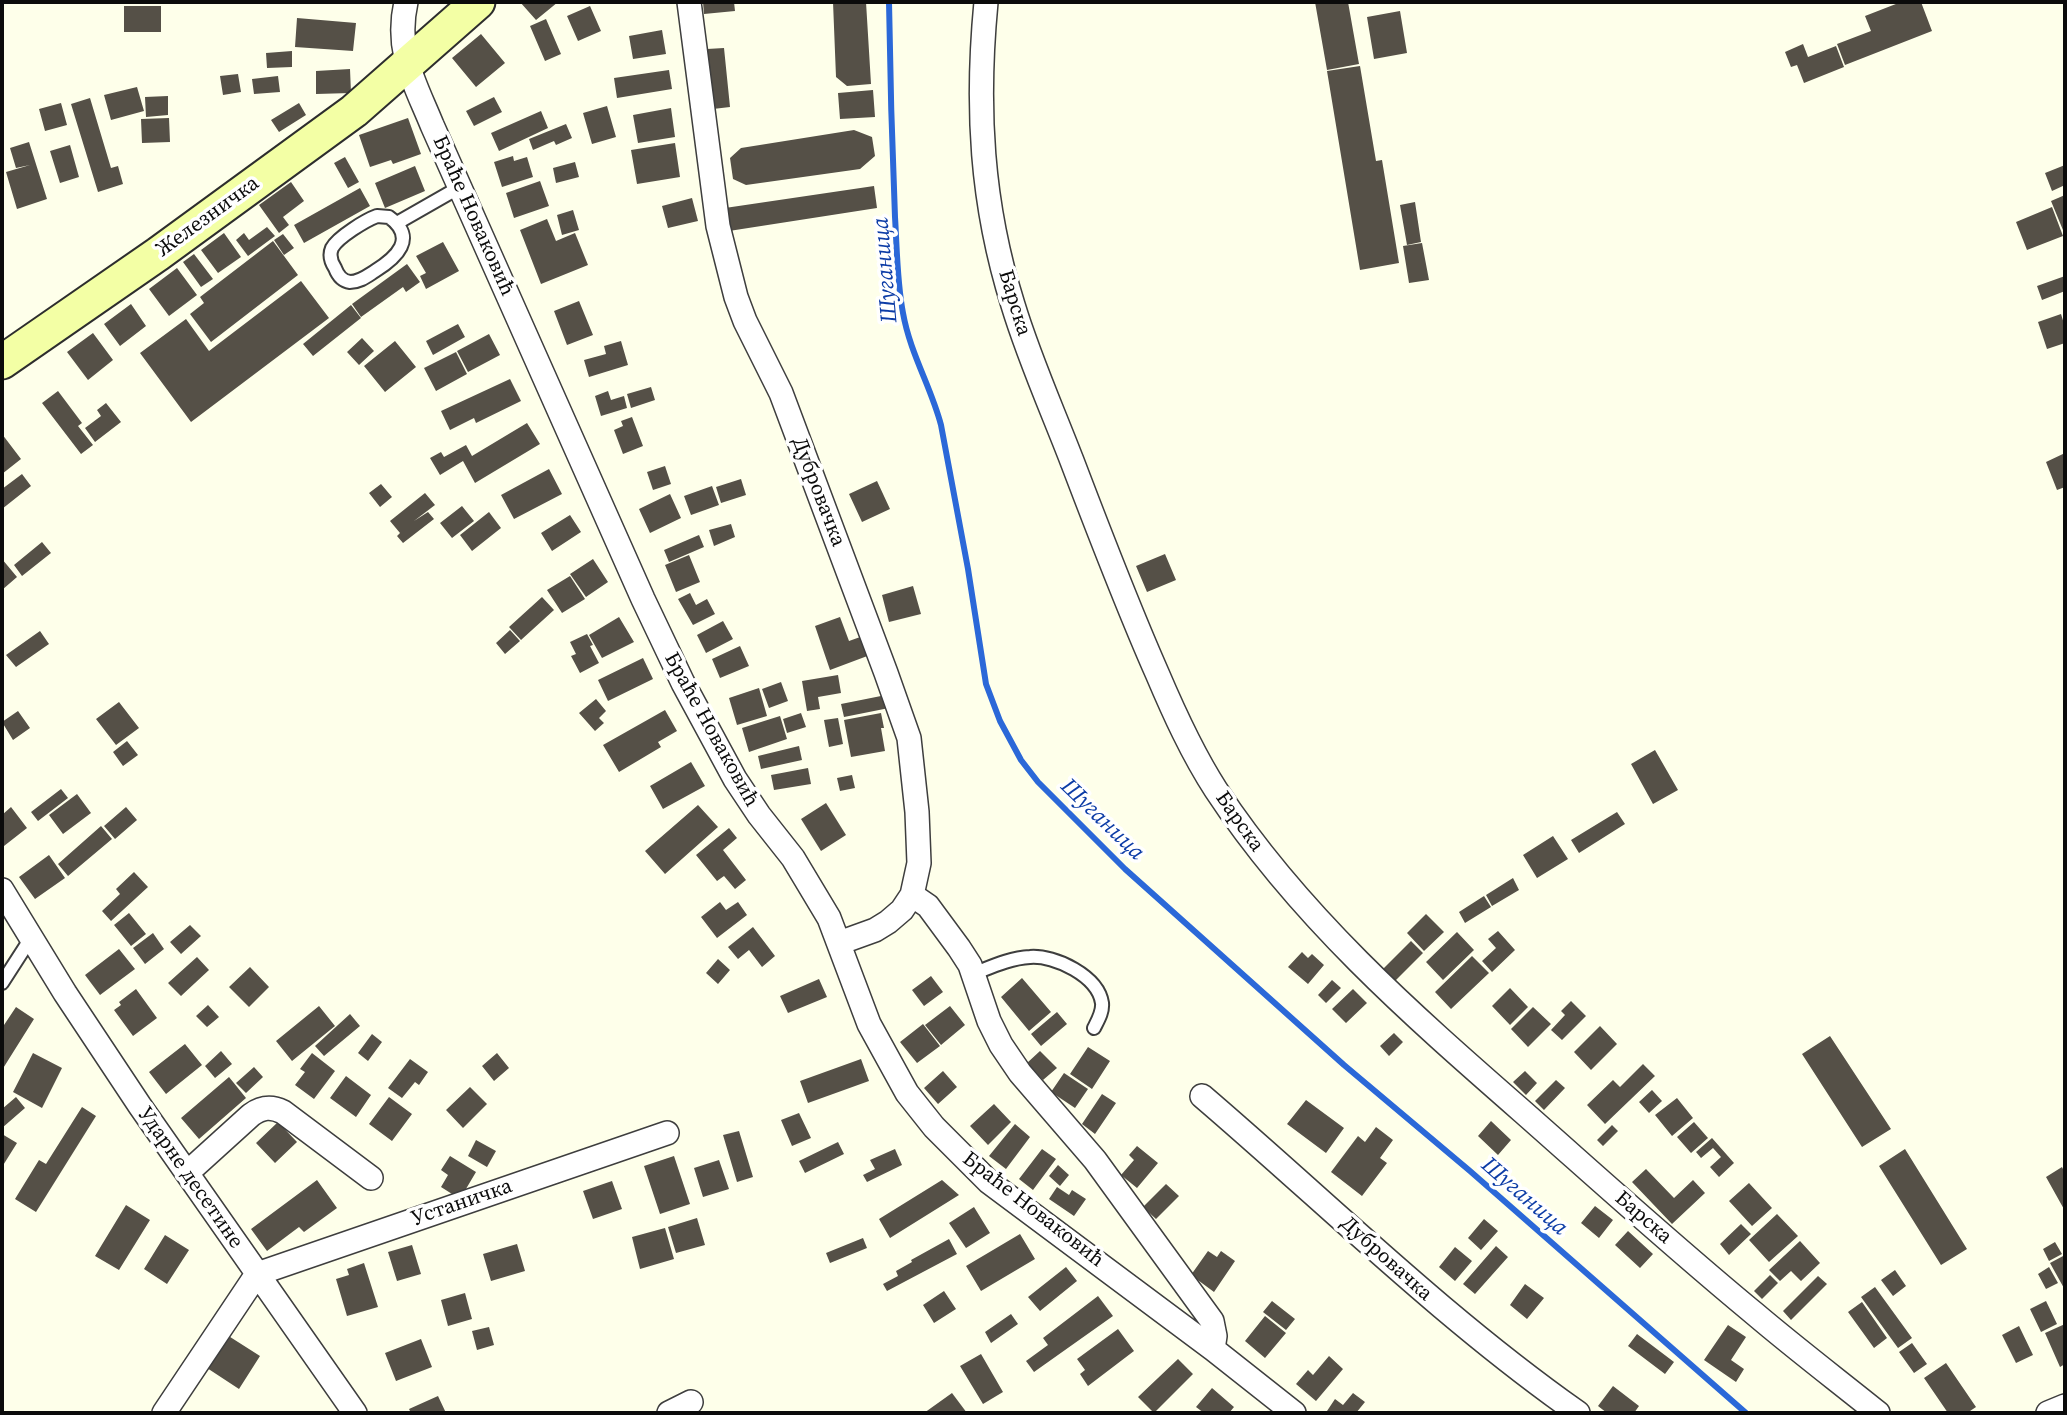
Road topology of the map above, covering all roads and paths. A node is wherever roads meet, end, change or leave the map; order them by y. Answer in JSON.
{"nodes":[{"id":1,"x":406,"y":2,"type":"edge"},
{"id":2,"x":478,"y":2,"type":"edge"},
{"id":3,"x":689,"y":2,"type":"edge"},
{"id":4,"x":986,"y":2,"type":"edge"},
{"id":5,"x":408,"y":64,"type":"junction"},
{"id":6,"x":460,"y":187,"type":"junction"},
{"id":7,"x":397,"y":223,"type":"junction"},
{"id":8,"x":2,"y":362,"type":"edge"},
{"id":9,"x":2,"y":890,"type":"edge"},
{"id":10,"x":912,"y":895,"type":"junction"},
{"id":11,"x":31,"y":938,"type":"junction"},
{"id":12,"x":839,"y":943,"type":"junction"},
{"id":13,"x":973,"y":974,"type":"junction"},
{"id":14,"x":2,"y":983,"type":"edge"},
{"id":15,"x":1094,"y":1028,"type":"dead end"},
{"id":16,"x":1202,"y":1096,"type":"dead end"},
{"id":17,"x":667,"y":1133,"type":"dead end"},
{"id":18,"x":187,"y":1173,"type":"junction"},
{"id":19,"x":371,"y":1178,"type":"dead end"},
{"id":20,"x":257,"y":1274,"type":"junction"},
{"id":21,"x":1213,"y":1349,"type":"junction"},
{"id":22,"x":691,"y":1402,"type":"dead end"},
{"id":23,"x":2065,"y":1406,"type":"edge"},
{"id":24,"x":164,"y":1413,"type":"edge"},
{"id":25,"x":355,"y":1413,"type":"edge"},
{"id":26,"x":669,"y":1413,"type":"edge"},
{"id":27,"x":1294,"y":1413,"type":"edge"},
{"id":28,"x":1578,"y":1413,"type":"edge"},
{"id":29,"x":1878,"y":1413,"type":"edge"},
{"id":30,"x":2048,"y":1413,"type":"edge"}],
"edges":[{"from":1,"to":5,"type":"street","name":"Браће Новаковић"},
{"from":2,"to":5,"type":"main road","name":"Железничка"},
{"from":3,"to":10,"type":"street","name":"Дубровачка"},
{"from":4,"to":29,"type":"street","name":"Барска"},
{"from":5,"to":6,"type":"street","name":"Браће Новаковић"},
{"from":5,"to":8,"type":"main road","name":"Железничка"},
{"from":6,"to":7,"type":"lane"},
{"from":6,"to":12,"type":"street","name":"Браће Новаковић"},
{"from":7,"to":7,"type":"lane"},
{"from":9,"to":11,"type":"street","name":"Ударне десетине"},
{"from":10,"to":12,"type":"street"},
{"from":10,"to":13,"type":"street"},
{"from":11,"to":14,"type":"lane"},
{"from":11,"to":18,"type":"street","name":"Ударне десетине"},
{"from":12,"to":21,"type":"street","name":"Браће Новаковић"},
{"from":13,"to":15,"type":"lane"},
{"from":13,"to":21,"type":"street"},
{"from":16,"to":28,"type":"street","name":"Дубровачка"},
{"from":17,"to":20,"type":"street","name":"Устаничка"},
{"from":18,"to":19,"type":"street"},
{"from":18,"to":20,"type":"street","name":"Ударне десетине"},
{"from":20,"to":24,"type":"street"},
{"from":20,"to":25,"type":"street","name":"Ударне десетине"},
{"from":21,"to":27,"type":"street","name":"Браће Новаковић"},
{"from":22,"to":26,"type":"street"},
{"from":23,"to":30,"type":"street"}]}
